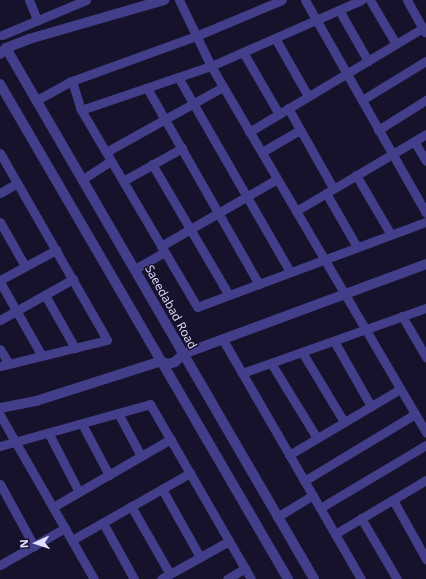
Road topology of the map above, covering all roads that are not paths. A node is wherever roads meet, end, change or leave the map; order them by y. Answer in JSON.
{"nodes":[{"id":1,"x":29,"y":0,"type":"edge"},
{"id":2,"x":86,"y":0,"type":"edge"},
{"id":3,"x":164,"y":0,"type":"edge"},
{"id":4,"x":180,"y":0,"type":"edge"},
{"id":5,"x":282,"y":0,"type":"edge"},
{"id":6,"x":305,"y":0,"type":"edge"},
{"id":7,"x":361,"y":0,"type":"edge"},
{"id":8,"x":370,"y":0,"type":"edge"},
{"id":9,"x":406,"y":0,"type":"edge"},
{"id":10,"x":71,"y":3,"type":"edge"},
{"id":11,"x":339,"y":10,"type":"junction"},
{"id":12,"x":37,"y":20,"type":"junction"},
{"id":13,"x":316,"y":20,"type":"junction"},
{"id":14,"x":424,"y":31,"type":"edge"},
{"id":15,"x":1,"y":32,"type":"edge"},
{"id":16,"x":196,"y":36,"type":"junction"},
{"id":17,"x":275,"y":38,"type":"junction"},
{"id":18,"x":396,"y":44,"type":"junction"},
{"id":19,"x":3,"y":51,"type":"edge"},
{"id":20,"x":243,"y":52,"type":"junction"},
{"id":21,"x":368,"y":61,"type":"junction"},
{"id":22,"x":426,"y":61,"type":"edge"},
{"id":23,"x":211,"y":66,"type":"junction"},
{"id":24,"x":346,"y":74,"type":"junction"},
{"id":25,"x":178,"y":77,"type":"junction"},
{"id":26,"x":72,"y":81,"type":"junction"},
{"id":27,"x":0,"y":84,"type":"edge"},
{"id":28,"x":223,"y":87,"type":"junction"},
{"id":29,"x":147,"y":88,"type":"junction"},
{"id":30,"x":308,"y":96,"type":"junction"},
{"id":31,"x":37,"y":100,"type":"junction"},
{"id":32,"x":362,"y":100,"type":"junction"},
{"id":33,"x":426,"y":100,"type":"edge"},
{"id":34,"x":193,"y":104,"type":"junction"},
{"id":35,"x":288,"y":108,"type":"junction"},
{"id":36,"x":81,"y":110,"type":"junction"},
{"id":37,"x":279,"y":114,"type":"junction"},
{"id":38,"x":165,"y":119,"type":"junction"},
{"id":39,"x":300,"y":130,"type":"junction"},
{"id":40,"x":378,"y":130,"type":"junction"},
{"id":41,"x":249,"y":132,"type":"junction"},
{"id":42,"x":426,"y":134,"type":"edge"},
{"id":43,"x":414,"y":141,"type":"junction"},
{"id":44,"x":182,"y":148,"type":"junction"},
{"id":45,"x":106,"y":152,"type":"junction"},
{"id":46,"x":262,"y":152,"type":"junction"},
{"id":47,"x":392,"y":154,"type":"junction"},
{"id":48,"x":1,"y":155,"type":"edge"},
{"id":49,"x":111,"y":161,"type":"junction"},
{"id":50,"x":426,"y":161,"type":"edge"},
{"id":51,"x":152,"y":164,"type":"junction"},
{"id":52,"x":356,"y":175,"type":"junction"},
{"id":53,"x":83,"y":179,"type":"junction"},
{"id":54,"x":277,"y":179,"type":"junction"},
{"id":55,"x":123,"y":181,"type":"junction"},
{"id":56,"x":17,"y":183,"type":"junction"},
{"id":57,"x":330,"y":191,"type":"junction"},
{"id":58,"x":0,"y":193,"type":"edge"},
{"id":59,"x":247,"y":196,"type":"junction"},
{"id":60,"x":296,"y":211,"type":"junction"},
{"id":61,"x":219,"y":213,"type":"junction"},
{"id":62,"x":426,"y":213,"type":"edge"},
{"id":63,"x":0,"y":222,"type":"edge"},
{"id":64,"x":426,"y":222,"type":"edge"},
{"id":65,"x":190,"y":229,"type":"junction"},
{"id":66,"x":391,"y":235,"type":"junction"},
{"id":67,"x":357,"y":248,"type":"junction"},
{"id":68,"x":163,"y":249,"type":"junction"},
{"id":69,"x":56,"y":250,"type":"junction"},
{"id":70,"x":325,"y":259,"type":"junction"},
{"id":71,"x":426,"y":264,"type":"edge"},
{"id":72,"x":25,"y":266,"type":"junction"},
{"id":73,"x":135,"y":269,"type":"junction"},
{"id":74,"x":290,"y":272,"type":"junction"},
{"id":75,"x":73,"y":279,"type":"junction"},
{"id":76,"x":0,"y":281,"type":"edge"},
{"id":77,"x":259,"y":284,"type":"junction"},
{"id":78,"x":45,"y":295,"type":"junction"},
{"id":79,"x":229,"y":295,"type":"junction"},
{"id":80,"x":345,"y":295,"type":"junction"},
{"id":81,"x":426,"y":308,"type":"edge"},
{"id":82,"x":17,"y":311,"type":"junction"},
{"id":83,"x":402,"y":316,"type":"junction"},
{"id":84,"x":0,"y":320,"type":"edge"},
{"id":85,"x":365,"y":330,"type":"junction"},
{"id":86,"x":223,"y":340,"type":"junction"},
{"id":87,"x":334,"y":341,"type":"junction"},
{"id":88,"x":75,"y":348,"type":"junction"},
{"id":89,"x":0,"y":349,"type":"edge"},
{"id":90,"x":302,"y":352,"type":"junction"},
{"id":91,"x":183,"y":354,"type":"junction"},
{"id":92,"x":42,"y":356,"type":"junction"},
{"id":93,"x":426,"y":356,"type":"edge"},
{"id":94,"x":161,"y":361,"type":"junction"},
{"id":95,"x":272,"y":363,"type":"junction"},
{"id":96,"x":4,"y":365,"type":"edge"},
{"id":97,"x":242,"y":373,"type":"junction"},
{"id":98,"x":400,"y":389,"type":"junction"},
{"id":99,"x":371,"y":406,"type":"junction"},
{"id":100,"x":0,"y":408,"type":"edge"},
{"id":101,"x":118,"y":413,"type":"junction"},
{"id":102,"x":415,"y":414,"type":"junction"},
{"id":103,"x":0,"y":415,"type":"edge"},
{"id":104,"x":344,"y":422,"type":"junction"},
{"id":105,"x":82,"y":424,"type":"junction"},
{"id":106,"x":426,"y":433,"type":"edge"},
{"id":107,"x":49,"y":434,"type":"junction"},
{"id":108,"x":317,"y":438,"type":"junction"},
{"id":109,"x":171,"y":439,"type":"junction"},
{"id":110,"x":16,"y":443,"type":"junction"},
{"id":111,"x":426,"y":445,"type":"edge"},
{"id":112,"x":0,"y":446,"type":"edge"},
{"id":113,"x":290,"y":455,"type":"junction"},
{"id":114,"x":141,"y":456,"type":"junction"},
{"id":115,"x":190,"y":473,"type":"junction"},
{"id":116,"x":109,"y":475,"type":"junction"},
{"id":117,"x":304,"y":481,"type":"junction"},
{"id":118,"x":424,"y":482,"type":"edge"},
{"id":119,"x":0,"y":484,"type":"edge"},
{"id":120,"x":162,"y":489,"type":"junction"},
{"id":121,"x":79,"y":492,"type":"junction"},
{"id":122,"x":426,"y":492,"type":"edge"},
{"id":123,"x":313,"y":495,"type":"junction"},
{"id":124,"x":393,"y":500,"type":"junction"},
{"id":125,"x":131,"y":506,"type":"junction"},
{"id":126,"x":53,"y":507,"type":"junction"},
{"id":127,"x":320,"y":508,"type":"junction"},
{"id":128,"x":277,"y":517,"type":"junction"},
{"id":129,"x":361,"y":518,"type":"junction"},
{"id":130,"x":103,"y":523,"type":"junction"},
{"id":131,"x":65,"y":528,"type":"junction"},
{"id":132,"x":335,"y":534,"type":"junction"},
{"id":133,"x":72,"y":540,"type":"junction"},
{"id":134,"x":229,"y":540,"type":"junction"},
{"id":135,"x":34,"y":546,"type":"junction"},
{"id":136,"x":200,"y":557,"type":"junction"},
{"id":137,"x":426,"y":559,"type":"edge"},
{"id":138,"x":1,"y":561,"type":"edge"},
{"id":139,"x":245,"y":568,"type":"junction"},
{"id":140,"x":170,"y":574,"type":"junction"},
{"id":141,"x":94,"y":579,"type":"edge"},
{"id":142,"x":134,"y":579,"type":"edge"},
{"id":143,"x":161,"y":579,"type":"edge"},
{"id":144,"x":227,"y":579,"type":"edge"},
{"id":145,"x":251,"y":579,"type":"edge"},
{"id":146,"x":288,"y":579,"type":"edge"},
{"id":147,"x":314,"y":579,"type":"edge"},
{"id":148,"x":361,"y":579,"type":"edge"},
{"id":149,"x":397,"y":579,"type":"edge"}],
"edges":[{"from":1,"to":12,"type":"street"},
{"from":2,"to":10,"type":"street"},
{"from":3,"to":19,"type":"street"},
{"from":4,"to":16,"type":"street"},
{"from":5,"to":16,"type":"street"},
{"from":6,"to":13,"type":"street"},
{"from":7,"to":11,"type":"street"},
{"from":8,"to":18,"type":"street"},
{"from":9,"to":14,"type":"street"},
{"from":10,"to":12,"type":"street"},
{"from":11,"to":13,"type":"street"},
{"from":11,"to":21,"type":"street"},
{"from":12,"to":15,"type":"street"},
{"from":13,"to":17,"type":"street"},
{"from":13,"to":24,"type":"street"},
{"from":14,"to":18,"type":"street"},
{"from":15,"to":19,"type":"street"},
{"from":16,"to":23,"type":"street"},
{"from":16,"to":26,"type":"street"},
{"from":17,"to":20,"type":"street"},
{"from":17,"to":30,"type":"street"},
{"from":18,"to":21,"type":"street"},
{"from":19,"to":31,"type":"street","name":"Saeedabad Road"},
{"from":20,"to":23,"type":"street"},
{"from":20,"to":37,"type":"street"},
{"from":21,"to":24,"type":"street"},
{"from":22,"to":32,"type":"street"},
{"from":23,"to":25,"type":"street"},
{"from":23,"to":28,"type":"street"},
{"from":24,"to":30,"type":"street"},
{"from":24,"to":32,"type":"street"},
{"from":25,"to":29,"type":"street"},
{"from":25,"to":34,"type":"street"},
{"from":26,"to":31,"type":"street"},
{"from":26,"to":36,"type":"street"},
{"from":27,"to":94,"type":"street"},
{"from":28,"to":34,"type":"street"},
{"from":28,"to":41,"type":"street"},
{"from":29,"to":36,"type":"street"},
{"from":29,"to":38,"type":"street"},
{"from":30,"to":35,"type":"street"},
{"from":31,"to":53,"type":"street","name":"Saeedabad Road"},
{"from":32,"to":40,"type":"street"},
{"from":33,"to":40,"type":"street"},
{"from":34,"to":38,"type":"street"},
{"from":34,"to":59,"type":"street"},
{"from":35,"to":37,"type":"street"},
{"from":35,"to":39,"type":"street"},
{"from":36,"to":45,"type":"street"},
{"from":37,"to":41,"type":"street"},
{"from":38,"to":44,"type":"street"},
{"from":38,"to":45,"type":"street"},
{"from":39,"to":46,"type":"street"},
{"from":39,"to":57,"type":"street"},
{"from":40,"to":47,"type":"street"},
{"from":41,"to":46,"type":"street"},
{"from":42,"to":43,"type":"street"},
{"from":43,"to":47,"type":"street"},
{"from":43,"to":50,"type":"street"},
{"from":44,"to":51,"type":"street"},
{"from":44,"to":61,"type":"street"},
{"from":45,"to":49,"type":"street"},
{"from":46,"to":54,"type":"street"},
{"from":47,"to":52,"type":"street"},
{"from":47,"to":62,"type":"street"},
{"from":48,"to":56,"type":"street"},
{"from":49,"to":53,"type":"street"},
{"from":49,"to":55,"type":"street"},
{"from":51,"to":55,"type":"street"},
{"from":51,"to":65,"type":"street"},
{"from":52,"to":57,"type":"street"},
{"from":52,"to":66,"type":"street"},
{"from":53,"to":73,"type":"street","name":"Saeedabad Road"},
{"from":54,"to":59,"type":"street"},
{"from":54,"to":60,"type":"street"},
{"from":55,"to":68,"type":"street"},
{"from":56,"to":58,"type":"street"},
{"from":56,"to":69,"type":"street"},
{"from":57,"to":60,"type":"street"},
{"from":57,"to":67,"type":"street"},
{"from":59,"to":61,"type":"street"},
{"from":59,"to":74,"type":"street"},
{"from":60,"to":70,"type":"street"},
{"from":61,"to":65,"type":"street"},
{"from":61,"to":77,"type":"street"},
{"from":63,"to":72,"type":"street"},
{"from":64,"to":66,"type":"street"},
{"from":65,"to":68,"type":"street"},
{"from":65,"to":79,"type":"street"},
{"from":66,"to":67,"type":"street"},
{"from":67,"to":70,"type":"street"},
{"from":68,"to":73,"type":"street"},
{"from":68,"to":79,"type":"street"},
{"from":69,"to":72,"type":"street"},
{"from":69,"to":75,"type":"street"},
{"from":70,"to":74,"type":"street"},
{"from":70,"to":80,"type":"street"},
{"from":71,"to":80,"type":"street"},
{"from":72,"to":76,"type":"street"},
{"from":73,"to":91,"type":"street","name":"Saeedabad Road"},
{"from":74,"to":77,"type":"street"},
{"from":75,"to":78,"type":"street"},
{"from":75,"to":88,"type":"street"},
{"from":76,"to":82,"type":"street"},
{"from":77,"to":79,"type":"street"},
{"from":78,"to":82,"type":"street"},
{"from":78,"to":88,"type":"street"},
{"from":80,"to":85,"type":"street"},
{"from":80,"to":86,"type":"street"},
{"from":81,"to":83,"type":"street"},
{"from":82,"to":84,"type":"street"},
{"from":82,"to":92,"type":"street"},
{"from":83,"to":85,"type":"street"},
{"from":83,"to":93,"type":"street"},
{"from":85,"to":87,"type":"street"},
{"from":85,"to":98,"type":"street"},
{"from":86,"to":91,"type":"street"},
{"from":86,"to":97,"type":"street"},
{"from":87,"to":90,"type":"street"},
{"from":87,"to":99,"type":"street"},
{"from":88,"to":92,"type":"street"},
{"from":89,"to":96,"type":"street"},
{"from":90,"to":95,"type":"street"},
{"from":90,"to":104,"type":"street"},
{"from":91,"to":94,"type":"street"},
{"from":91,"to":128,"type":"street","name":"Saeedabad Road"},
{"from":92,"to":96,"type":"street"},
{"from":94,"to":100,"type":"street"},
{"from":94,"to":146,"type":"street"},
{"from":95,"to":97,"type":"street"},
{"from":95,"to":108,"type":"street"},
{"from":97,"to":113,"type":"street"},
{"from":98,"to":99,"type":"street"},
{"from":98,"to":102,"type":"street"},
{"from":99,"to":104,"type":"street"},
{"from":101,"to":105,"type":"street"},
{"from":101,"to":109,"type":"street"},
{"from":101,"to":114,"type":"street"},
{"from":102,"to":106,"type":"street"},
{"from":102,"to":117,"type":"street"},
{"from":103,"to":110,"type":"street"},
{"from":104,"to":108,"type":"street"},
{"from":105,"to":107,"type":"street"},
{"from":105,"to":116,"type":"street"},
{"from":107,"to":110,"type":"street"},
{"from":107,"to":121,"type":"street"},
{"from":108,"to":113,"type":"street"},
{"from":109,"to":114,"type":"street"},
{"from":109,"to":115,"type":"street"},
{"from":110,"to":112,"type":"street"},
{"from":110,"to":126,"type":"street"},
{"from":111,"to":127,"type":"street"},
{"from":113,"to":117,"type":"street"},
{"from":114,"to":116,"type":"street"},
{"from":115,"to":120,"type":"street"},
{"from":115,"to":134,"type":"street"},
{"from":116,"to":121,"type":"street"},
{"from":117,"to":123,"type":"street"},
{"from":118,"to":122,"type":"street"},
{"from":118,"to":124,"type":"street"},
{"from":119,"to":135,"type":"street"},
{"from":120,"to":125,"type":"street"},
{"from":120,"to":136,"type":"street"},
{"from":121,"to":126,"type":"street"},
{"from":123,"to":127,"type":"street"},
{"from":123,"to":128,"type":"street"},
{"from":124,"to":129,"type":"street"},
{"from":124,"to":137,"type":"street"},
{"from":125,"to":130,"type":"street"},
{"from":125,"to":140,"type":"street"},
{"from":126,"to":131,"type":"street"},
{"from":127,"to":132,"type":"street"},
{"from":128,"to":147,"type":"street","name":"Saeedabad Road"},
{"from":129,"to":132,"type":"street"},
{"from":129,"to":149,"type":"street"},
{"from":130,"to":133,"type":"street"},
{"from":130,"to":142,"type":"street"},
{"from":131,"to":133,"type":"street"},
{"from":131,"to":135,"type":"street"},
{"from":132,"to":148,"type":"street"},
{"from":133,"to":141,"type":"street"},
{"from":134,"to":136,"type":"street"},
{"from":134,"to":139,"type":"street"},
{"from":135,"to":138,"type":"street"},
{"from":136,"to":140,"type":"street"},
{"from":139,"to":144,"type":"street"},
{"from":139,"to":145,"type":"street"},
{"from":140,"to":143,"type":"street"}]}
